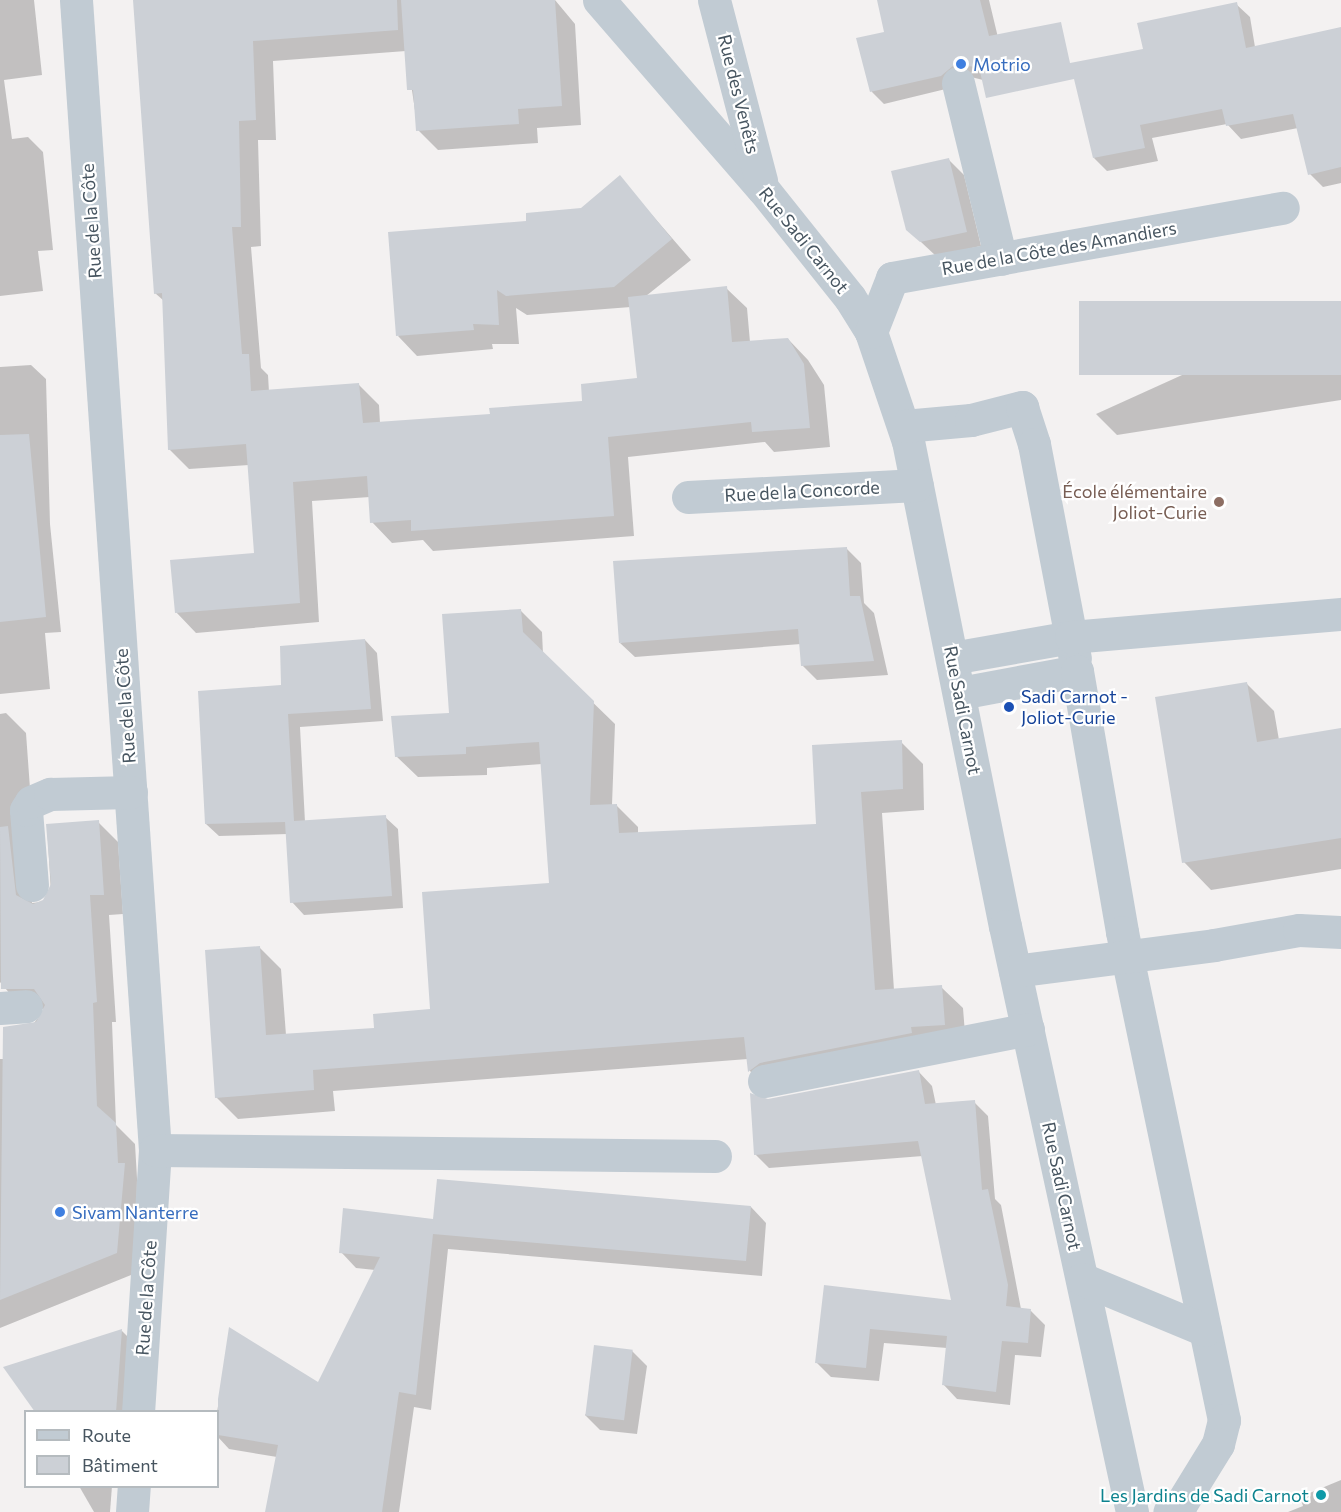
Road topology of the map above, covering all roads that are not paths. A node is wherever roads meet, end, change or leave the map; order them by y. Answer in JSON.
{"nodes":[{"id":1,"x":76,"y":0,"type":"edge"},
{"id":2,"x":599,"y":0,"type":"edge"},
{"id":3,"x":714,"y":0,"type":"edge"},
{"id":4,"x":958,"y":83,"type":"dead end"},
{"id":5,"x":763,"y":189,"type":"junction"},
{"id":6,"x":1283,"y":208,"type":"dead end"},
{"id":7,"x":1001,"y":259,"type":"junction"},
{"id":8,"x":871,"y":332,"type":"junction"},
{"id":9,"x":903,"y":426,"type":"junction"},
{"id":10,"x":917,"y":485,"type":"junction"},
{"id":11,"x":688,"y":497,"type":"dead end"},
{"id":12,"x":1341,"y":614,"type":"edge"},
{"id":13,"x":1071,"y":637,"type":"junction"},
{"id":14,"x":952,"y":658,"type":"junction"},
{"id":15,"x":1077,"y":671,"type":"junction"},
{"id":16,"x":960,"y":693,"type":"junction"},
{"id":17,"x":131,"y":792,"type":"junction"},
{"id":18,"x":32,"y":885,"type":"dead end"},
{"id":19,"x":1341,"y":932,"type":"edge"},
{"id":20,"x":1127,"y":955,"type":"junction"},
{"id":21,"x":1015,"y":971,"type":"junction"},
{"id":22,"x":1028,"y":1029,"type":"junction"},
{"id":23,"x":764,"y":1081,"type":"dead end"},
{"id":24,"x":155,"y":1150,"type":"junction"},
{"id":25,"x":715,"y":1156,"type":"dead end"},
{"id":26,"x":1082,"y":1279,"type":"junction"},
{"id":27,"x":1206,"y":1330,"type":"junction"},
{"id":28,"x":138,"y":1410,"type":"edge"},
{"id":29,"x":134,"y":1488,"type":"edge"},
{"id":30,"x":132,"y":1512,"type":"edge"},
{"id":31,"x":1132,"y":1512,"type":"edge"},
{"id":32,"x":1169,"y":1512,"type":"edge"}],
"edges":[{"from":1,"to":17,"type":"street","name":"Rue de la Côte"},
{"from":2,"to":5,"type":"street","name":"Rue Sadi Carnot"},
{"from":3,"to":5,"type":"street","name":"Rue des Venêts"},
{"from":4,"to":7,"type":"street"},
{"from":5,"to":8,"type":"street","name":"Rue Sadi Carnot"},
{"from":6,"to":7,"type":"street","name":"Rue de la Côte des Amandiers"},
{"from":7,"to":8,"type":"street","name":"Rue de la Côte des Amandiers"},
{"from":8,"to":9,"type":"street","name":"Rue Sadi Carnot"},
{"from":9,"to":10,"type":"street","name":"Rue Sadi Carnot"},
{"from":9,"to":13,"type":"street"},
{"from":10,"to":11,"type":"street","name":"Rue de la Concorde"},
{"from":10,"to":14,"type":"street","name":"Rue Sadi Carnot"},
{"from":12,"to":13,"type":"street"},
{"from":13,"to":14,"type":"street"},
{"from":13,"to":15,"type":"street"},
{"from":14,"to":16,"type":"street","name":"Rue Sadi Carnot"},
{"from":15,"to":16,"type":"street"},
{"from":15,"to":20,"type":"street"},
{"from":16,"to":21,"type":"street","name":"Rue Sadi Carnot"},
{"from":17,"to":18,"type":"street"},
{"from":17,"to":24,"type":"street","name":"Rue de la Côte"},
{"from":19,"to":20,"type":"street"},
{"from":20,"to":21,"type":"street"},
{"from":20,"to":27,"type":"street"},
{"from":21,"to":22,"type":"street","name":"Rue Sadi Carnot"},
{"from":22,"to":23,"type":"street"},
{"from":22,"to":26,"type":"street","name":"Rue Sadi Carnot"},
{"from":24,"to":25,"type":"street"},
{"from":24,"to":28,"type":"street","name":"Rue de la Côte"},
{"from":26,"to":27,"type":"street"},
{"from":26,"to":31,"type":"street","name":"Rue Sadi Carnot"},
{"from":27,"to":32,"type":"street"},
{"from":29,"to":30,"type":"street"}]}
